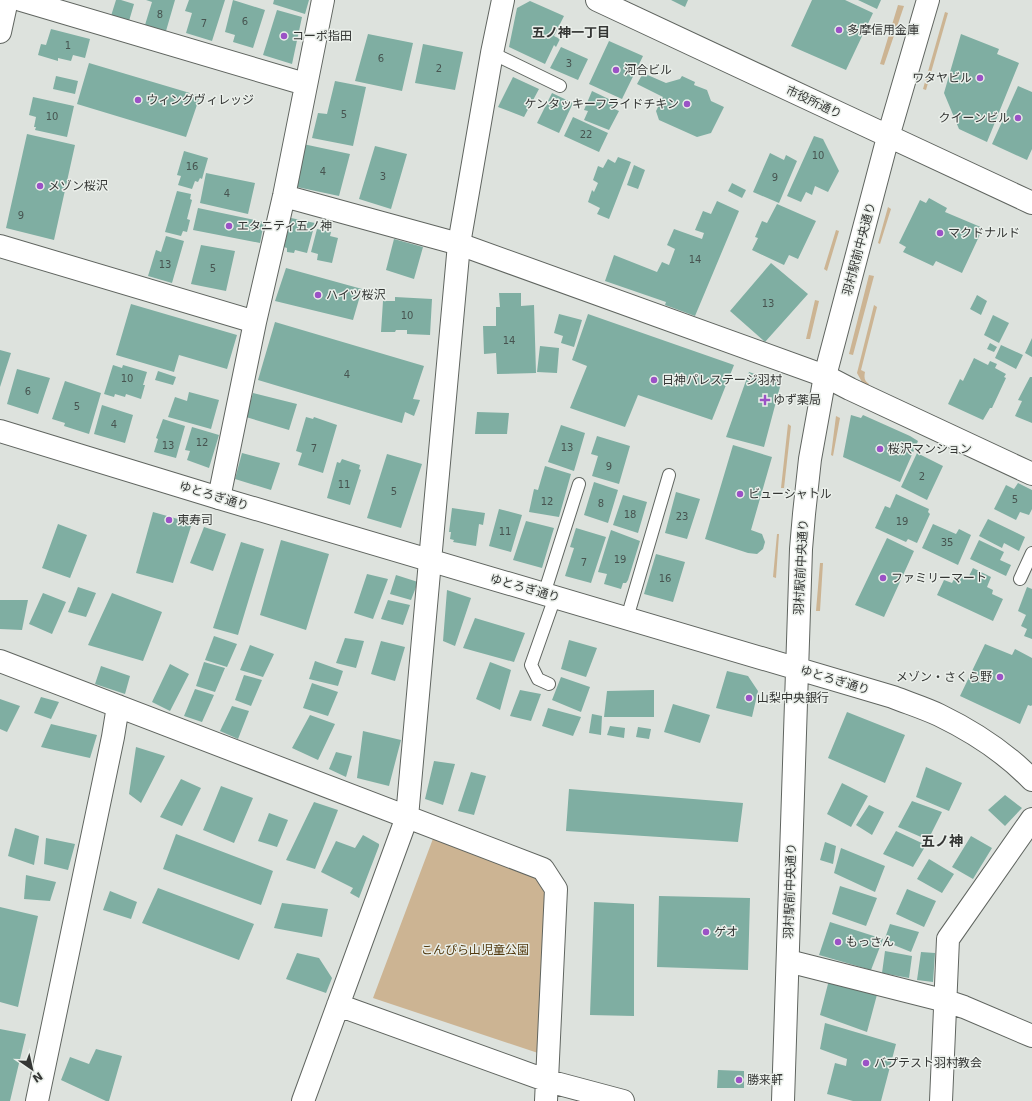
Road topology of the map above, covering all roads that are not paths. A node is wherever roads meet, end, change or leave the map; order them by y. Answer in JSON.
{"nodes":[{"id":1,"x":7,"y":0,"type":"edge"},
{"id":2,"x":21,"y":0,"type":"edge"},
{"id":3,"x":322,"y":0,"type":"edge"},
{"id":4,"x":503,"y":0,"type":"edge"},
{"id":5,"x":598,"y":0,"type":"edge"},
{"id":6,"x":928,"y":0,"type":"edge"},
{"id":7,"x":0,"y":32,"type":"edge"},
{"id":8,"x":492,"y":53,"type":"junction"},
{"id":9,"x":305,"y":84,"type":"junction"},
{"id":10,"x":560,"y":86,"type":"dead end"},
{"id":11,"x":888,"y":137,"type":"junction"},
{"id":12,"x":284,"y":196,"type":"junction"},
{"id":13,"x":1032,"y":203,"type":"edge"},
{"id":14,"x":459,"y":244,"type":"junction"},
{"id":15,"x":0,"y":246,"type":"edge"},
{"id":16,"x":255,"y":322,"type":"junction"},
{"id":17,"x":825,"y":376,"type":"junction"},
{"id":18,"x":0,"y":431,"type":"edge"},
{"id":19,"x":1032,"y":474,"type":"edge"},
{"id":20,"x":669,"y":475,"type":"dead end"},
{"id":21,"x":579,"y":484,"type":"dead end"},
{"id":22,"x":219,"y":498,"type":"junction"},
{"id":23,"x":1032,"y":553,"type":"edge"},
{"id":24,"x":430,"y":561,"type":"junction"},
{"id":25,"x":1020,"y":579,"type":"dead end"},
{"id":26,"x":550,"y":595,"type":"junction"},
{"id":27,"x":627,"y":618,"type":"junction"},
{"id":28,"x":0,"y":661,"type":"edge"},
{"id":29,"x":796,"y":668,"type":"junction"},
{"id":30,"x":549,"y":684,"type":"dead end"},
{"id":31,"x":118,"y":706,"type":"junction"},
{"id":32,"x":1032,"y":780,"type":"edge"},
{"id":33,"x":406,"y":817,"type":"junction"},
{"id":34,"x":1032,"y":819,"type":"edge"},
{"id":35,"x":788,"y":961,"type":"junction"},
{"id":36,"x":946,"y":1001,"type":"junction"},
{"id":37,"x":338,"y":1005,"type":"junction"},
{"id":38,"x":1032,"y":1036,"type":"edge"},
{"id":39,"x":547,"y":1091,"type":"edge"},
{"id":40,"x":37,"y":1101,"type":"edge"},
{"id":41,"x":303,"y":1101,"type":"edge"},
{"id":42,"x":623,"y":1101,"type":"edge"},
{"id":43,"x":783,"y":1101,"type":"edge"},
{"id":44,"x":941,"y":1101,"type":"edge"}],
"edges":[{"from":1,"to":7,"type":"street"},
{"from":2,"to":9,"type":"street"},
{"from":3,"to":9,"type":"street"},
{"from":4,"to":8,"type":"street"},
{"from":5,"to":11,"type":"street","name":"市役所通り"},
{"from":6,"to":11,"type":"street","name":"羽村駅前中央通り"},
{"from":8,"to":10,"type":"lane"},
{"from":8,"to":14,"type":"street"},
{"from":9,"to":12,"type":"street"},
{"from":11,"to":13,"type":"street","name":"市役所通り"},
{"from":11,"to":17,"type":"street","name":"羽村駅前中央通り"},
{"from":12,"to":14,"type":"street"},
{"from":12,"to":16,"type":"street"},
{"from":14,"to":17,"type":"street"},
{"from":14,"to":24,"type":"street"},
{"from":15,"to":16,"type":"street"},
{"from":16,"to":22,"type":"street"},
{"from":17,"to":19,"type":"street"},
{"from":17,"to":29,"type":"street","name":"羽村駅前中央通り"},
{"from":18,"to":22,"type":"street","name":"ゆとろぎ通り"},
{"from":20,"to":27,"type":"lane"},
{"from":21,"to":26,"type":"lane"},
{"from":22,"to":24,"type":"street","name":"ゆとろぎ通り"},
{"from":23,"to":25,"type":"lane"},
{"from":24,"to":26,"type":"street","name":"ゆとろぎ通り"},
{"from":24,"to":33,"type":"street"},
{"from":26,"to":27,"type":"street","name":"ゆとろぎ通り"},
{"from":26,"to":30,"type":"lane"},
{"from":27,"to":29,"type":"street","name":"ゆとろぎ通り"},
{"from":28,"to":31,"type":"street"},
{"from":29,"to":32,"type":"street","name":"ゆとろぎ通り"},
{"from":29,"to":35,"type":"street","name":"羽村駅前中央通り"},
{"from":31,"to":33,"type":"street"},
{"from":31,"to":40,"type":"street"},
{"from":33,"to":37,"type":"street"},
{"from":33,"to":39,"type":"street"},
{"from":34,"to":36,"type":"street"},
{"from":35,"to":36,"type":"street"},
{"from":35,"to":43,"type":"street","name":"羽村駅前中央通り"},
{"from":36,"to":38,"type":"street"},
{"from":36,"to":44,"type":"street"},
{"from":37,"to":39,"type":"street"},
{"from":37,"to":41,"type":"street"},
{"from":39,"to":42,"type":"street"}]}
